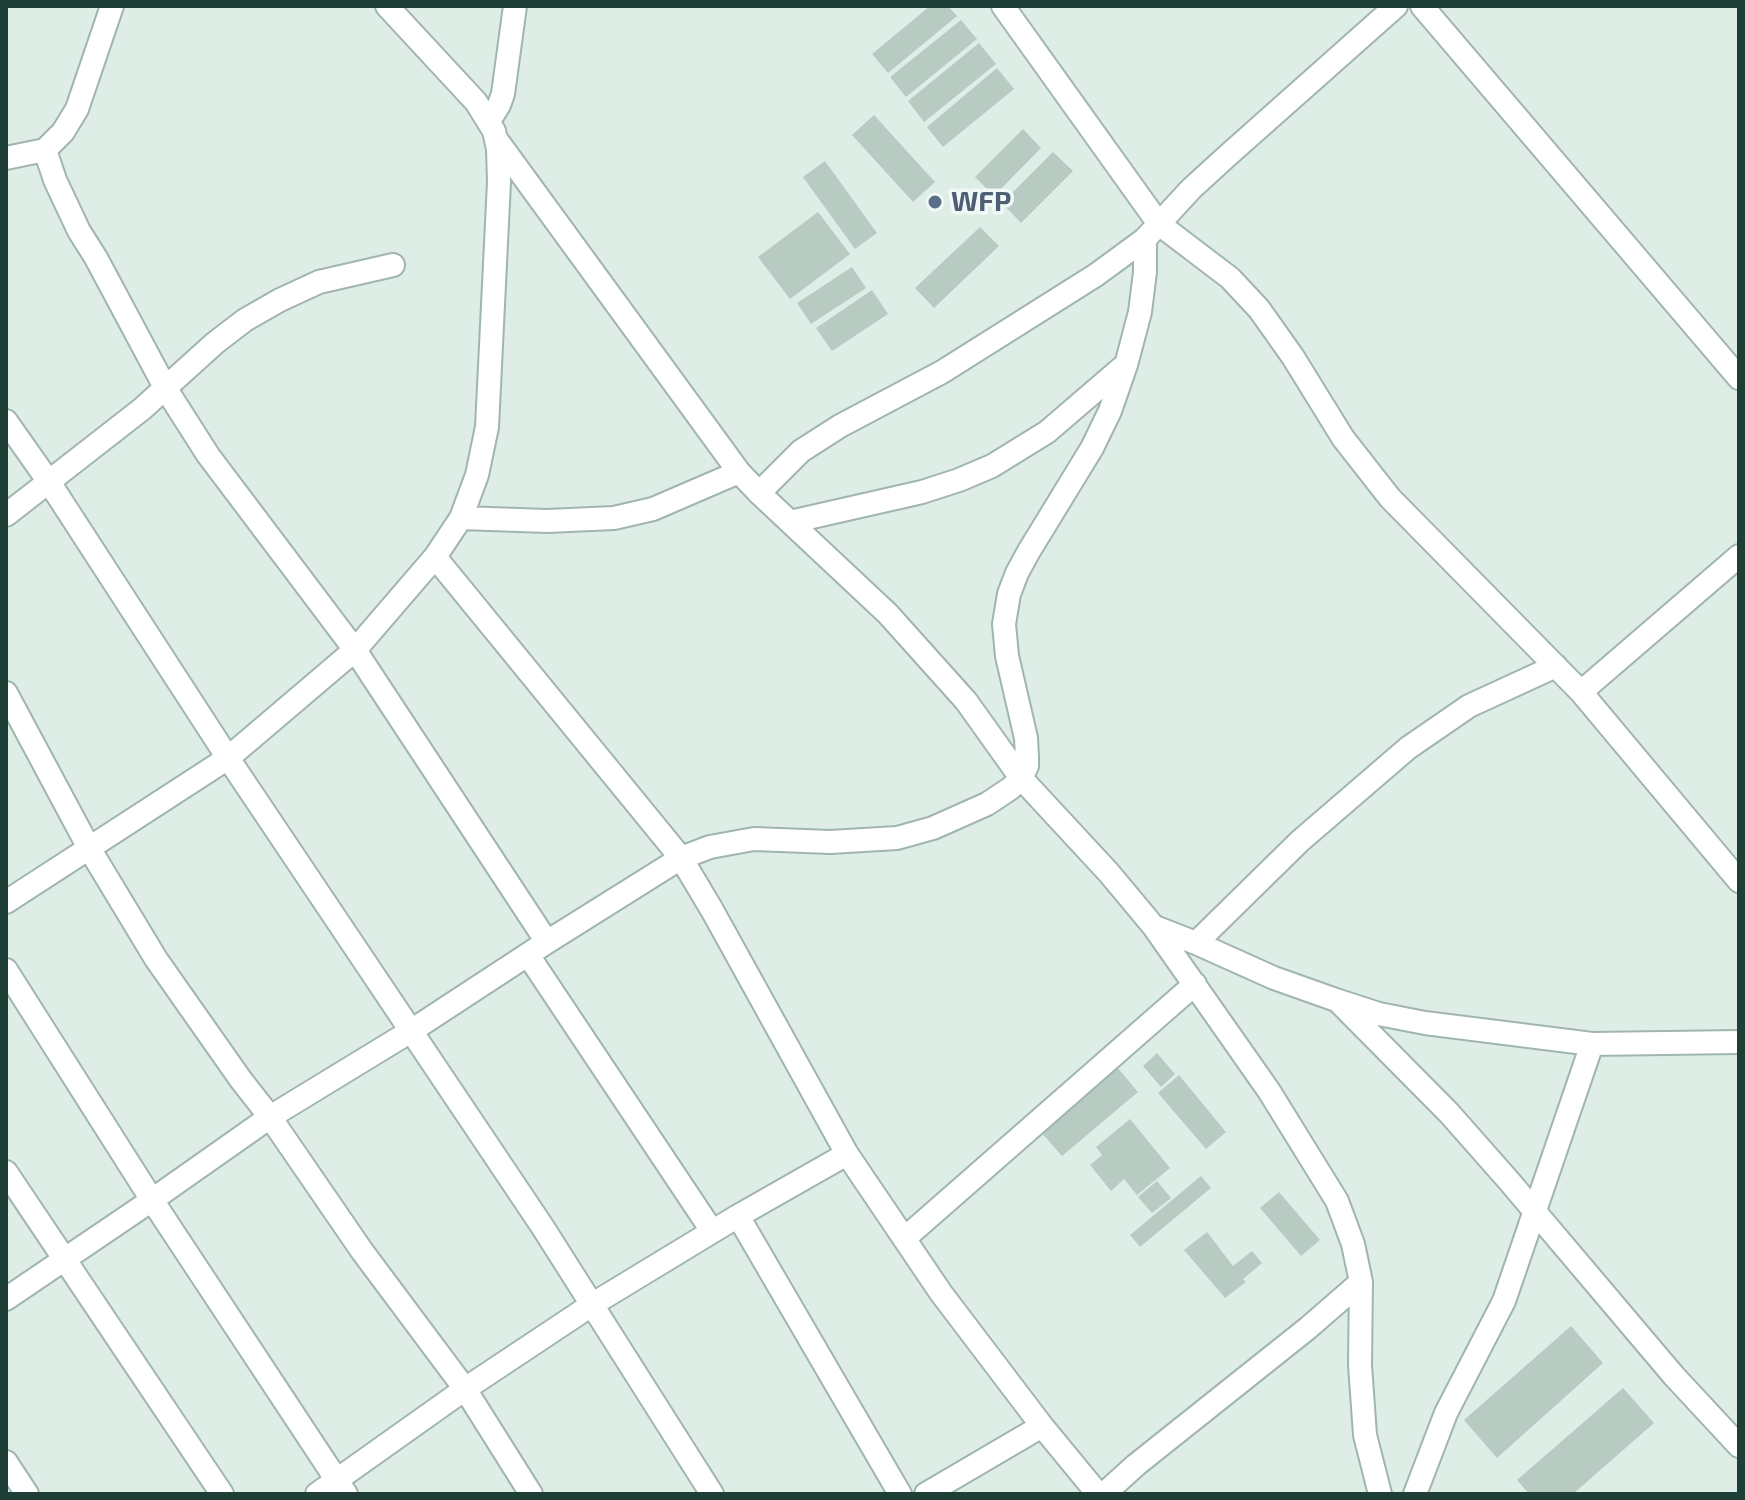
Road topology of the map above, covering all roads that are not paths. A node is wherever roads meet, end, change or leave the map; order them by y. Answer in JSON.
{"nodes":[{"id":1,"x":112,"y":6,"type":"edge"},
{"id":2,"x":387,"y":6,"type":"edge"},
{"id":3,"x":515,"y":6,"type":"edge"},
{"id":4,"x":1003,"y":6,"type":"edge"},
{"id":5,"x":1396,"y":6,"type":"edge"},
{"id":6,"x":1422,"y":6,"type":"edge"},
{"id":7,"x":492,"y":130,"type":"junction"},
{"id":8,"x":45,"y":150,"type":"junction"},
{"id":9,"x":6,"y":158,"type":"edge"},
{"id":10,"x":1152,"y":231,"type":"junction"},
{"id":11,"x":393,"y":265,"type":"dead end"},
{"id":12,"x":1126,"y":365,"type":"junction"},
{"id":13,"x":1739,"y":378,"type":"edge"},
{"id":14,"x":166,"y":389,"type":"junction"},
{"id":15,"x":6,"y":421,"type":"edge"},
{"id":16,"x":739,"y":472,"type":"junction"},
{"id":17,"x":49,"y":482,"type":"junction"},
{"id":18,"x":759,"y":493,"type":"junction"},
{"id":19,"x":6,"y":515,"type":"edge"},
{"id":20,"x":461,"y":518,"type":"junction"},
{"id":21,"x":790,"y":522,"type":"junction"},
{"id":22,"x":1739,"y":556,"type":"edge"},
{"id":23,"x":435,"y":557,"type":"junction"},
{"id":24,"x":355,"y":650,"type":"junction"},
{"id":25,"x":1556,"y":666,"type":"junction"},
{"id":26,"x":1581,"y":692,"type":"junction"},
{"id":27,"x":6,"y":693,"type":"edge"},
{"id":28,"x":228,"y":758,"type":"junction"},
{"id":29,"x":1021,"y":778,"type":"junction"},
{"id":30,"x":89,"y":848,"type":"junction"},
{"id":31,"x":681,"y":858,"type":"junction"},
{"id":32,"x":1739,"y":881,"type":"edge"},
{"id":33,"x":6,"y":902,"type":"edge"},
{"id":34,"x":1154,"y":927,"type":"junction"},
{"id":35,"x":547,"y":942,"type":"junction"},
{"id":36,"x":1196,"y":943,"type":"junction"},
{"id":37,"x":528,"y":955,"type":"junction"},
{"id":38,"x":6,"y":970,"type":"edge"},
{"id":39,"x":1195,"y":984,"type":"junction"},
{"id":40,"x":1336,"y":1000,"type":"junction"},
{"id":41,"x":411,"y":1031,"type":"junction"},
{"id":42,"x":1739,"y":1042,"type":"edge"},
{"id":43,"x":1592,"y":1044,"type":"junction"},
{"id":44,"x":270,"y":1117,"type":"junction"},
{"id":45,"x":847,"y":1154,"type":"junction"},
{"id":46,"x":6,"y":1172,"type":"edge"},
{"id":47,"x":152,"y":1200,"type":"junction"},
{"id":48,"x":1534,"y":1212,"type":"junction"},
{"id":49,"x":738,"y":1216,"type":"junction"},
{"id":50,"x":712,"y":1231,"type":"junction"},
{"id":51,"x":905,"y":1238,"type":"junction"},
{"id":52,"x":65,"y":1260,"type":"junction"},
{"id":53,"x":1361,"y":1282,"type":"junction"},
{"id":54,"x":6,"y":1299,"type":"edge"},
{"id":55,"x":593,"y":1304,"type":"junction"},
{"id":56,"x":465,"y":1389,"type":"junction"},
{"id":57,"x":1042,"y":1426,"type":"junction"},
{"id":58,"x":1739,"y":1446,"type":"edge"},
{"id":59,"x":6,"y":1462,"type":"edge"},
{"id":60,"x":342,"y":1487,"type":"edge"},
{"id":61,"x":27,"y":1494,"type":"edge"},
{"id":62,"x":222,"y":1494,"type":"edge"},
{"id":63,"x":317,"y":1494,"type":"edge"},
{"id":64,"x":531,"y":1494,"type":"edge"},
{"id":65,"x":712,"y":1494,"type":"edge"},
{"id":66,"x":900,"y":1494,"type":"edge"},
{"id":67,"x":926,"y":1494,"type":"edge"},
{"id":68,"x":1101,"y":1494,"type":"edge"},
{"id":69,"x":1380,"y":1494,"type":"edge"},
{"id":70,"x":1415,"y":1494,"type":"edge"}],
"edges":[{"from":1,"to":8,"type":"street"},
{"from":2,"to":7,"type":"street"},
{"from":3,"to":7,"type":"street"},
{"from":4,"to":10,"type":"street"},
{"from":5,"to":10,"type":"street"},
{"from":6,"to":13,"type":"street"},
{"from":7,"to":16,"type":"street"},
{"from":7,"to":20,"type":"street"},
{"from":8,"to":9,"type":"street"},
{"from":8,"to":14,"type":"street"},
{"from":10,"to":12,"type":"street"},
{"from":10,"to":18,"type":"street"},
{"from":10,"to":25,"type":"street"},
{"from":11,"to":14,"type":"street"},
{"from":12,"to":21,"type":"street"},
{"from":12,"to":29,"type":"street"},
{"from":14,"to":17,"type":"street"},
{"from":14,"to":24,"type":"street"},
{"from":15,"to":17,"type":"street"},
{"from":16,"to":18,"type":"street"},
{"from":16,"to":20,"type":"street"},
{"from":17,"to":19,"type":"street"},
{"from":17,"to":28,"type":"street"},
{"from":18,"to":21,"type":"street"},
{"from":20,"to":23,"type":"street"},
{"from":21,"to":29,"type":"street"},
{"from":22,"to":26,"type":"street"},
{"from":23,"to":24,"type":"street"},
{"from":23,"to":31,"type":"street"},
{"from":24,"to":28,"type":"street"},
{"from":24,"to":35,"type":"street"},
{"from":25,"to":26,"type":"street"},
{"from":25,"to":36,"type":"street"},
{"from":26,"to":32,"type":"street"},
{"from":27,"to":30,"type":"street"},
{"from":28,"to":30,"type":"street"},
{"from":28,"to":41,"type":"street"},
{"from":29,"to":31,"type":"street"},
{"from":29,"to":34,"type":"street"},
{"from":30,"to":33,"type":"street"},
{"from":30,"to":44,"type":"street"},
{"from":31,"to":35,"type":"street"},
{"from":31,"to":45,"type":"street"},
{"from":34,"to":36,"type":"street"},
{"from":34,"to":39,"type":"street"},
{"from":35,"to":37,"type":"street"},
{"from":36,"to":40,"type":"street"},
{"from":37,"to":41,"type":"street"},
{"from":37,"to":50,"type":"street"},
{"from":38,"to":47,"type":"street"},
{"from":39,"to":51,"type":"street"},
{"from":39,"to":53,"type":"street"},
{"from":40,"to":43,"type":"street"},
{"from":40,"to":48,"type":"street"},
{"from":41,"to":44,"type":"street"},
{"from":41,"to":55,"type":"street"},
{"from":42,"to":43,"type":"street"},
{"from":43,"to":48,"type":"street"},
{"from":44,"to":47,"type":"street"},
{"from":44,"to":56,"type":"street"},
{"from":45,"to":49,"type":"street"},
{"from":45,"to":51,"type":"street"},
{"from":46,"to":52,"type":"street"},
{"from":47,"to":52,"type":"street"},
{"from":47,"to":60,"type":"street"},
{"from":48,"to":58,"type":"street"},
{"from":48,"to":70,"type":"street"},
{"from":49,"to":50,"type":"street"},
{"from":49,"to":66,"type":"street"},
{"from":50,"to":55,"type":"street"},
{"from":51,"to":57,"type":"street"},
{"from":52,"to":54,"type":"street"},
{"from":52,"to":62,"type":"street"},
{"from":53,"to":68,"type":"street"},
{"from":53,"to":69,"type":"street"},
{"from":55,"to":56,"type":"street"},
{"from":55,"to":65,"type":"street"},
{"from":56,"to":60,"type":"street"},
{"from":56,"to":64,"type":"street"},
{"from":57,"to":67,"type":"street"},
{"from":57,"to":68,"type":"street"},
{"from":59,"to":61,"type":"street"},
{"from":60,"to":63,"type":"street"}]}
